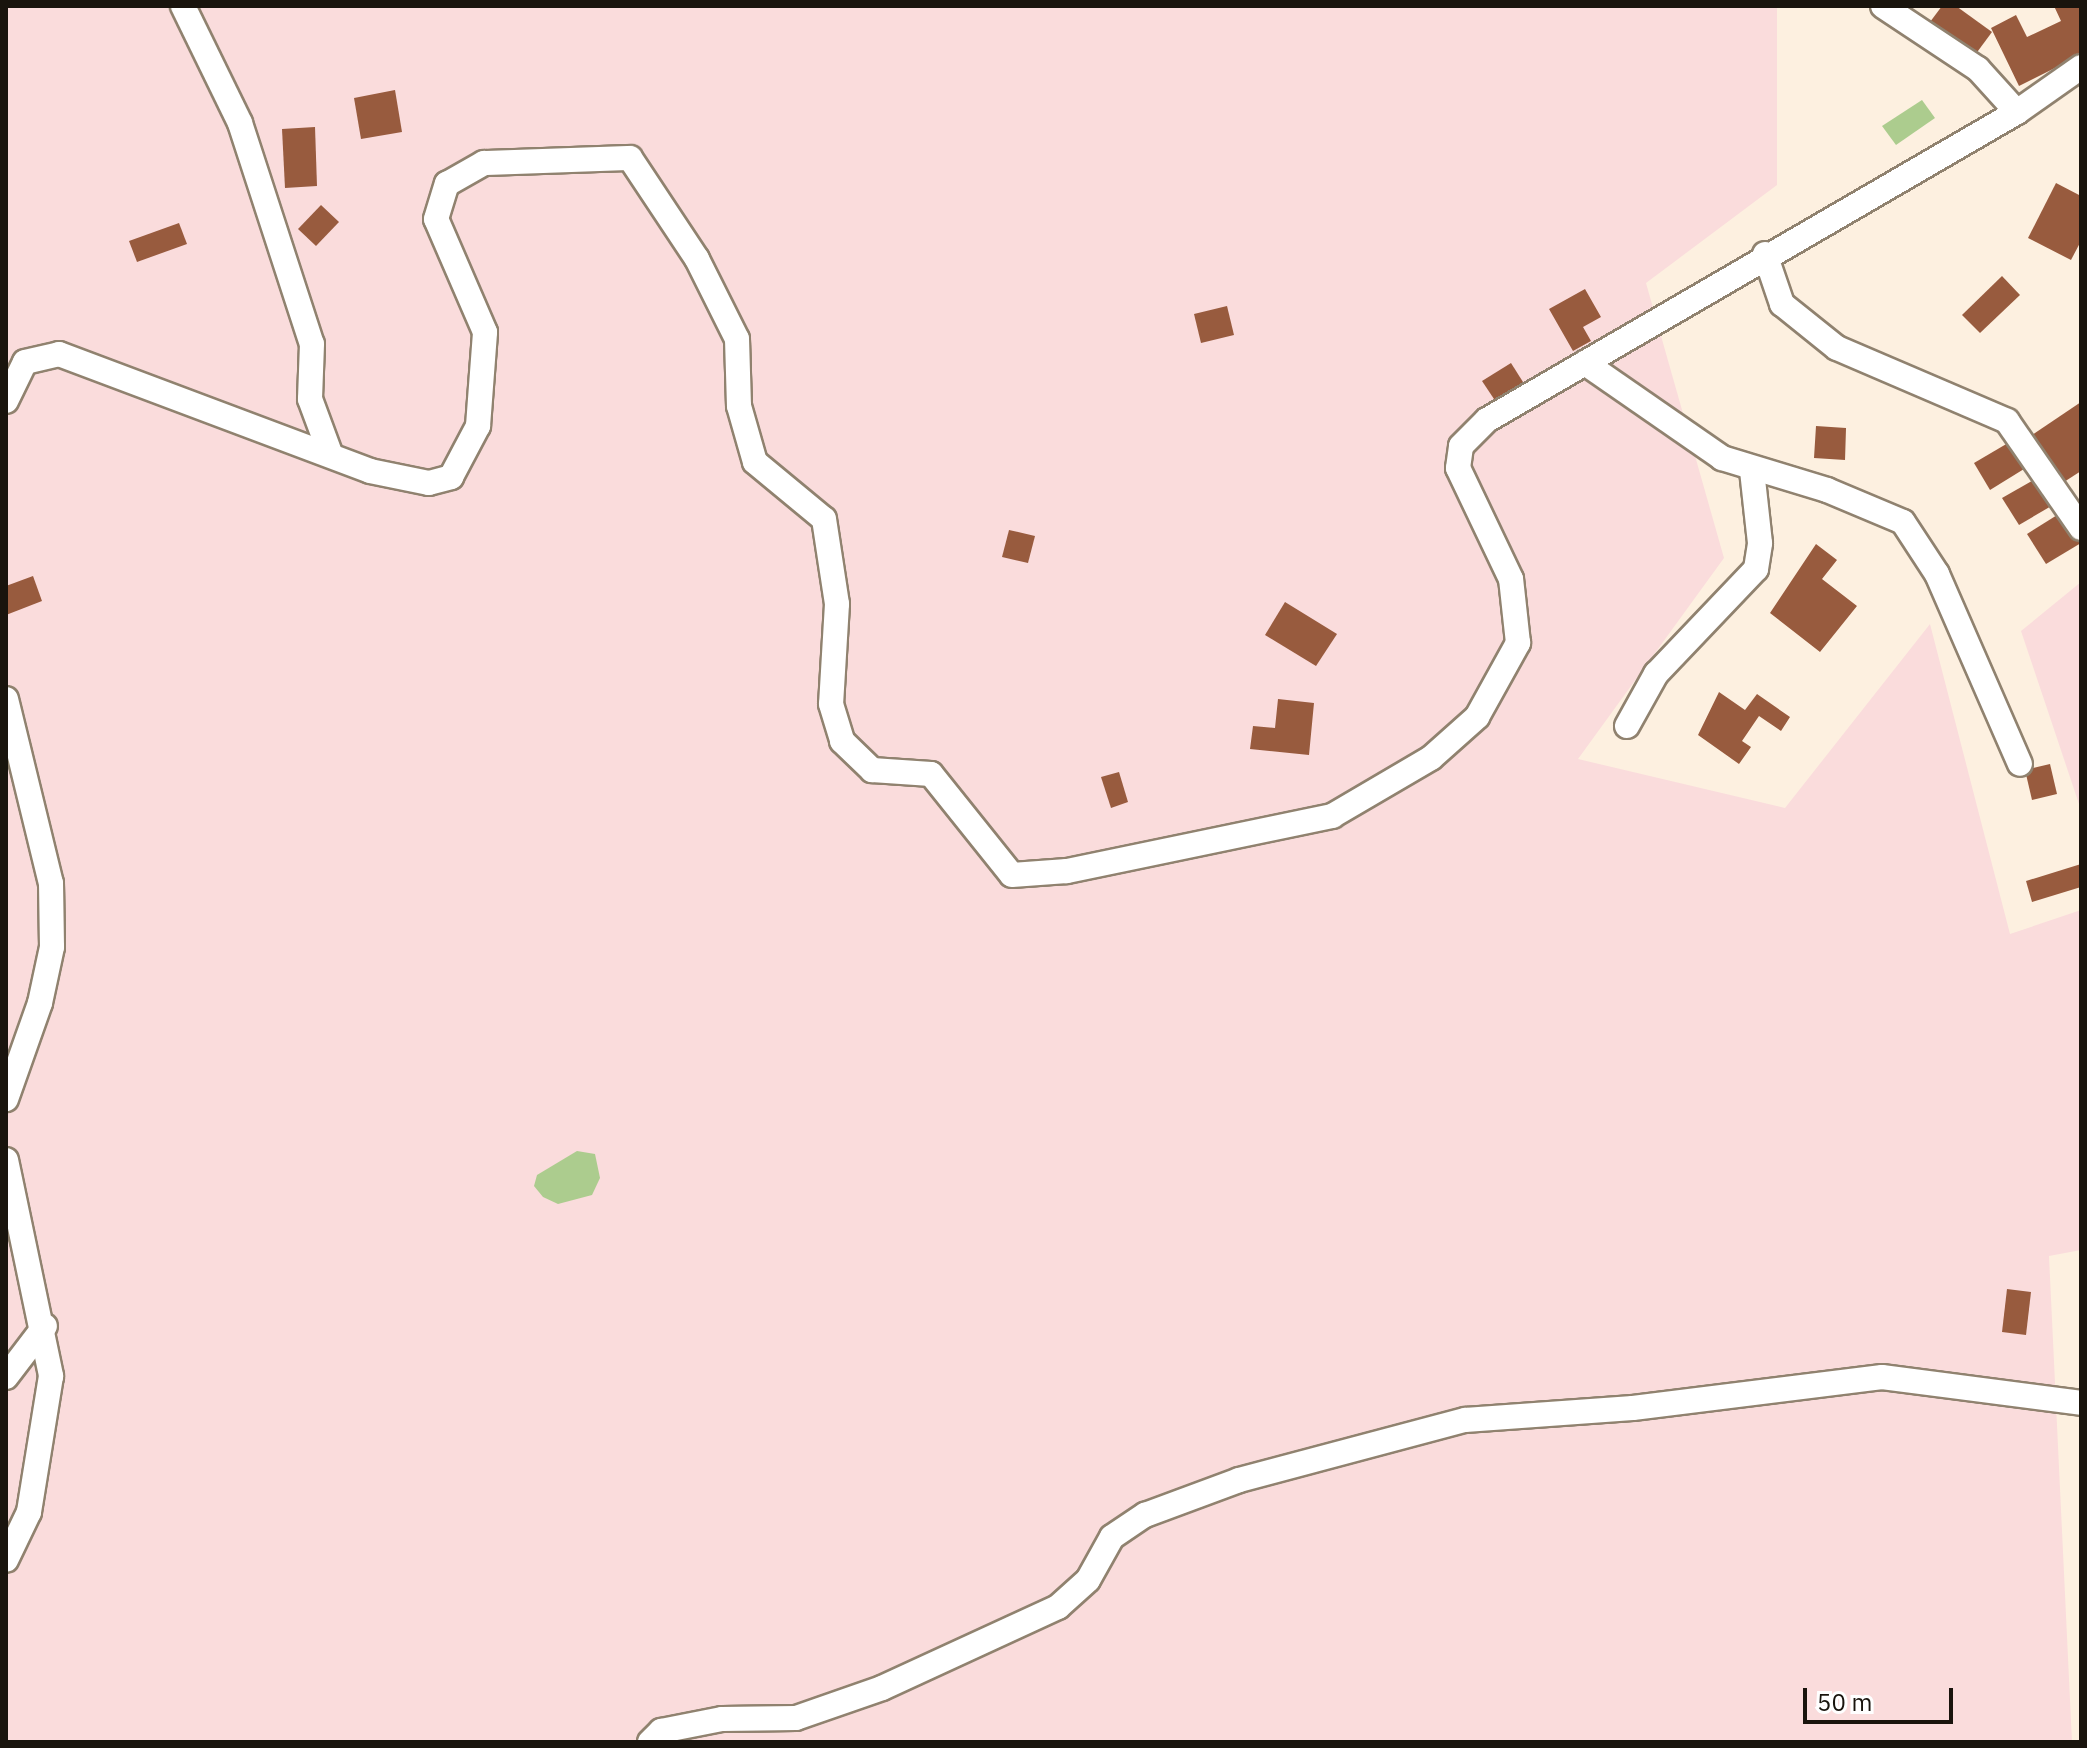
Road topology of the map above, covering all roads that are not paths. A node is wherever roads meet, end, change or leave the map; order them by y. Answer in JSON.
{"nodes":[{"id":1,"x":183,"y":6,"type":"edge"},
{"id":2,"x":1883,"y":6,"type":"edge"},
{"id":3,"x":2081,"y":67,"type":"edge"},
{"id":4,"x":2017,"y":112,"type":"junction"},
{"id":5,"x":1765,"y":254,"type":"junction"},
{"id":6,"x":1585,"y":363,"type":"junction"},
{"id":7,"x":6,"y":401,"type":"edge"},
{"id":8,"x":330,"y":453,"type":"junction"},
{"id":9,"x":1752,"y":470,"type":"junction"},
{"id":10,"x":2081,"y":528,"type":"edge"},
{"id":11,"x":6,"y":699,"type":"edge"},
{"id":12,"x":1627,"y":726,"type":"dead end"},
{"id":13,"x":2020,"y":764,"type":"dead end"},
{"id":14,"x":6,"y":1099,"type":"edge"},
{"id":15,"x":6,"y":1160,"type":"edge"},
{"id":16,"x":45,"y":1326,"type":"junction"},
{"id":17,"x":6,"y":1377,"type":"edge"},
{"id":18,"x":2081,"y":1403,"type":"edge"},
{"id":19,"x":6,"y":1560,"type":"edge"},
{"id":20,"x":650,"y":1742,"type":"edge"}],
"edges":[{"from":1,"to":8,"type":"street"},
{"from":2,"to":4,"type":"street"},
{"from":3,"to":4,"type":"street"},
{"from":4,"to":5,"type":"street"},
{"from":5,"to":6,"type":"street"},
{"from":5,"to":10,"type":"street"},
{"from":6,"to":8,"type":"street"},
{"from":6,"to":9,"type":"street"},
{"from":7,"to":8,"type":"street"},
{"from":9,"to":12,"type":"street"},
{"from":9,"to":13,"type":"street"},
{"from":11,"to":14,"type":"street"},
{"from":15,"to":16,"type":"street"},
{"from":16,"to":17,"type":"street"},
{"from":16,"to":19,"type":"street"},
{"from":18,"to":20,"type":"street"}]}
